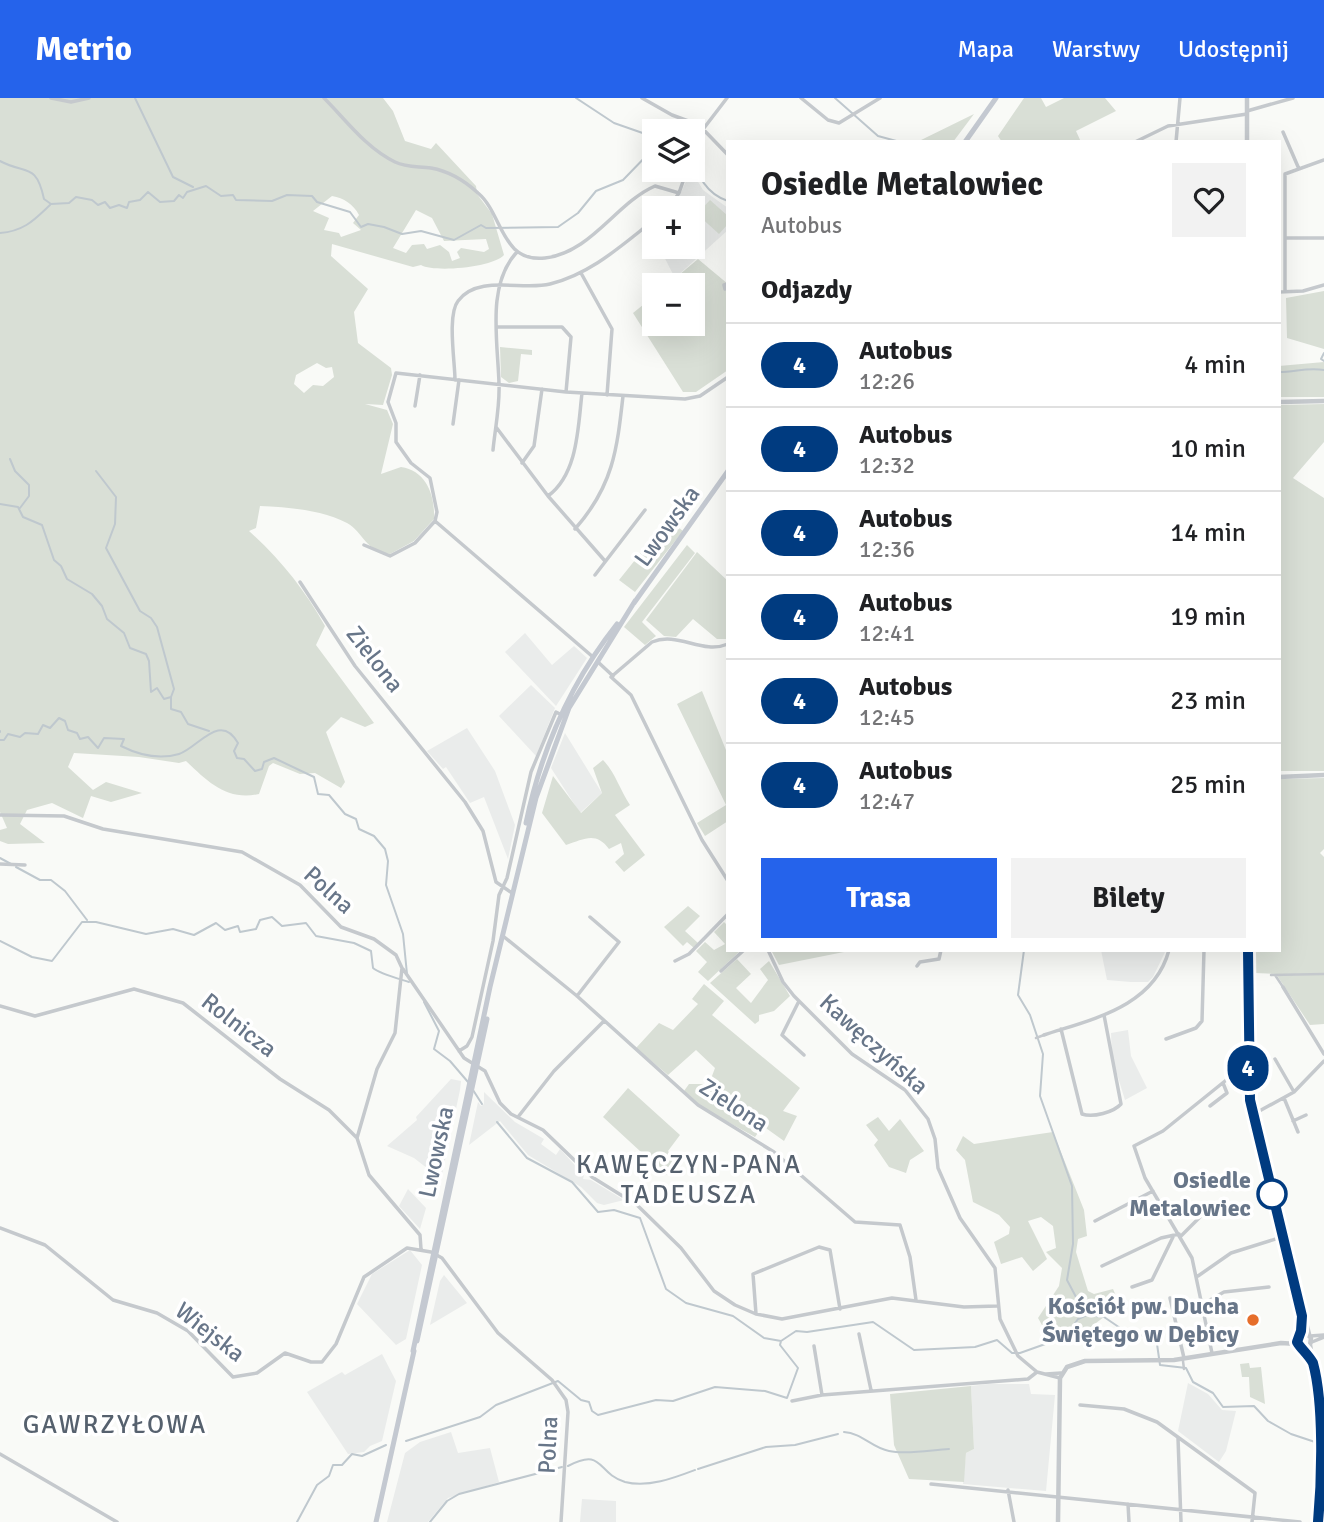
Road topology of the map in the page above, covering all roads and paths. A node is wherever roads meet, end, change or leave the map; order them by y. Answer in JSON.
{"nodes":[{"id":1,"x":51,"y":98,"type":"edge"},
{"id":2,"x":89,"y":98,"type":"edge"},
{"id":3,"x":324,"y":98,"type":"edge"},
{"id":4,"x":642,"y":98,"type":"edge"},
{"id":5,"x":727,"y":98,"type":"edge"},
{"id":6,"x":801,"y":98,"type":"edge"},
{"id":7,"x":880,"y":98,"type":"edge"},
{"id":8,"x":996,"y":98,"type":"edge"},
{"id":9,"x":1180,"y":98,"type":"edge"},
{"id":10,"x":1247,"y":98,"type":"edge"},
{"id":11,"x":1293,"y":98,"type":"edge"},
{"id":12,"x":1247,"y":113,"type":"junction"},
{"id":13,"x":685,"y":119,"type":"edge"},
{"id":14,"x":1178,"y":125,"type":"junction"},
{"id":15,"x":705,"y":127,"type":"edge"},
{"id":16,"x":705,"y":129,"type":"edge"},
{"id":17,"x":1283,"y":132,"type":"dead end"},
{"id":18,"x":966,"y":140,"type":"edge"},
{"id":19,"x":1139,"y":140,"type":"edge"},
{"id":20,"x":1175,"y":140,"type":"edge"},
{"id":21,"x":1247,"y":140,"type":"edge"},
{"id":22,"x":726,"y":153,"type":"edge"},
{"id":23,"x":1324,"y":160,"type":"edge"},
{"id":24,"x":1299,"y":169,"type":"junction"},
{"id":25,"x":683,"y":182,"type":"edge"},
{"id":26,"x":679,"y":193,"type":"junction"},
{"id":27,"x":677,"y":196,"type":"edge"},
{"id":28,"x":642,"y":230,"type":"edge"},
{"id":29,"x":1324,"y":237,"type":"edge"},
{"id":30,"x":1285,"y":238,"type":"junction"},
{"id":31,"x":517,"y":251,"type":"junction"},
{"id":32,"x":581,"y":273,"type":"junction"},
{"id":33,"x":726,"y":284,"type":"edge"},
{"id":34,"x":1324,"y":285,"type":"edge"},
{"id":35,"x":498,"y":286,"type":"junction"},
{"id":36,"x":725,"y":289,"type":"dead end"},
{"id":37,"x":1282,"y":292,"type":"edge"},
{"id":38,"x":497,"y":327,"type":"junction"},
{"id":39,"x":420,"y":375,"type":"junction"},
{"id":40,"x":726,"y":378,"type":"edge"},
{"id":41,"x":457,"y":380,"type":"junction"},
{"id":42,"x":500,"y":385,"type":"junction"},
{"id":43,"x":542,"y":390,"type":"junction"},
{"id":44,"x":566,"y":392,"type":"junction"},
{"id":45,"x":583,"y":393,"type":"junction"},
{"id":46,"x":607,"y":395,"type":"junction"},
{"id":47,"x":623,"y":396,"type":"junction"},
{"id":48,"x":1324,"y":401,"type":"edge"},
{"id":49,"x":1281,"y":402,"type":"edge"},
{"id":50,"x":415,"y":406,"type":"dead end"},
{"id":51,"x":453,"y":424,"type":"dead end"},
{"id":52,"x":495,"y":426,"type":"junction"},
{"id":53,"x":493,"y":450,"type":"dead end"},
{"id":54,"x":522,"y":464,"type":"junction"},
{"id":55,"x":726,"y":474,"type":"edge"},
{"id":56,"x":548,"y":496,"type":"junction"},
{"id":57,"x":645,"y":510,"type":"dead end"},
{"id":58,"x":435,"y":521,"type":"junction"},
{"id":59,"x":575,"y":529,"type":"junction"},
{"id":60,"x":365,"y":545,"type":"dead end"},
{"id":61,"x":605,"y":561,"type":"junction"},
{"id":62,"x":595,"y":575,"type":"dead end"},
{"id":63,"x":300,"y":582,"type":"dead end"},
{"id":64,"x":726,"y":644,"type":"edge"},
{"id":65,"x":595,"y":659,"type":"junction"},
{"id":66,"x":612,"y":676,"type":"junction"},
{"id":67,"x":562,"y":715,"type":"junction"},
{"id":68,"x":1324,"y":775,"type":"edge"},
{"id":69,"x":1281,"y":777,"type":"edge"},
{"id":70,"x":0,"y":815,"type":"edge"},
{"id":71,"x":0,"y":863,"type":"edge"},
{"id":72,"x":25,"y":866,"type":"dead end"},
{"id":73,"x":518,"y":868,"type":"junction"},
{"id":74,"x":726,"y":878,"type":"edge"},
{"id":75,"x":501,"y":888,"type":"junction"},
{"id":76,"x":512,"y":893,"type":"junction"},
{"id":77,"x":726,"y":916,"type":"edge"},
{"id":78,"x":590,"y":917,"type":"dead end"},
{"id":79,"x":503,"y":936,"type":"junction"},
{"id":80,"x":742,"y":952,"type":"edge"},
{"id":81,"x":769,"y":952,"type":"edge"},
{"id":82,"x":941,"y":952,"type":"edge"},
{"id":83,"x":1169,"y":952,"type":"edge"},
{"id":84,"x":1204,"y":952,"type":"edge"},
{"id":85,"x":1248,"y":952,"type":"edge"},
{"id":86,"x":675,"y":961,"type":"dead end"},
{"id":87,"x":917,"y":966,"type":"dead end"},
{"id":88,"x":405,"y":971,"type":"junction"},
{"id":89,"x":721,"y":971,"type":"dead end"},
{"id":90,"x":1324,"y":974,"type":"edge"},
{"id":91,"x":1283,"y":987,"type":"joint"},
{"id":92,"x":577,"y":996,"type":"junction"},
{"id":93,"x":799,"y":1001,"type":"junction"},
{"id":94,"x":0,"y":1006,"type":"edge"},
{"id":95,"x":1104,"y":1015,"type":"junction"},
{"id":96,"x":604,"y":1021,"type":"junction"},
{"id":97,"x":1061,"y":1029,"type":"junction"},
{"id":98,"x":1044,"y":1035,"type":"joint"},
{"id":99,"x":1036,"y":1038,"type":"dead end"},
{"id":100,"x":1166,"y":1039,"type":"dead end"},
{"id":101,"x":459,"y":1051,"type":"junction"},
{"id":102,"x":1324,"y":1054,"type":"edge"},
{"id":103,"x":804,"y":1055,"type":"dead end"},
{"id":104,"x":1275,"y":1059,"type":"dead end"},
{"id":105,"x":1324,"y":1061,"type":"edge"},
{"id":106,"x":475,"y":1065,"type":"junction"},
{"id":107,"x":1248,"y":1070,"type":"junction"},
{"id":108,"x":1223,"y":1083,"type":"junction"},
{"id":109,"x":1294,"y":1092,"type":"junction"},
{"id":110,"x":1284,"y":1098,"type":"junction"},
{"id":111,"x":1210,"y":1106,"type":"dead end"},
{"id":112,"x":1252,"y":1115,"type":"junction"},
{"id":113,"x":1306,"y":1115,"type":"dead end"},
{"id":114,"x":519,"y":1117,"type":"junction"},
{"id":115,"x":1293,"y":1121,"type":"junction"},
{"id":116,"x":1298,"y":1132,"type":"dead end"},
{"id":117,"x":357,"y":1138,"type":"junction"},
{"id":118,"x":1153,"y":1191,"type":"junction"},
{"id":119,"x":1209,"y":1208,"type":"dead end"},
{"id":120,"x":1095,"y":1221,"type":"dead end"},
{"id":121,"x":0,"y":1228,"type":"edge"},
{"id":122,"x":1180,"y":1235,"type":"junction"},
{"id":123,"x":1173,"y":1237,"type":"junction"},
{"id":124,"x":1282,"y":1237,"type":"junction"},
{"id":125,"x":421,"y":1249,"type":"junction"},
{"id":126,"x":434,"y":1254,"type":"junction"},
{"id":127,"x":1102,"y":1266,"type":"dead end"},
{"id":128,"x":1198,"y":1276,"type":"junction"},
{"id":129,"x":1132,"y":1287,"type":"dead end"},
{"id":130,"x":1269,"y":1287,"type":"dead end"},
{"id":131,"x":1170,"y":1298,"type":"dead end"},
{"id":132,"x":916,"y":1300,"type":"junction"},
{"id":133,"x":1203,"y":1304,"type":"junction"},
{"id":134,"x":997,"y":1306,"type":"junction"},
{"id":135,"x":840,"y":1309,"type":"junction"},
{"id":136,"x":756,"y":1314,"type":"junction"},
{"id":137,"x":1302,"y":1316,"type":"junction"},
{"id":138,"x":859,"y":1334,"type":"dead end"},
{"id":139,"x":1298,"y":1336,"type":"junction"},
{"id":140,"x":1324,"y":1336,"type":"edge"},
{"id":141,"x":1310,"y":1339,"type":"junction"},
{"id":142,"x":1281,"y":1343,"type":"junction"},
{"id":143,"x":1297,"y":1344,"type":"junction"},
{"id":144,"x":814,"y":1346,"type":"dead end"},
{"id":145,"x":1303,"y":1348,"type":"junction"},
{"id":146,"x":1212,"y":1353,"type":"junction"},
{"id":147,"x":1184,"y":1361,"type":"junction"},
{"id":148,"x":1313,"y":1364,"type":"junction"},
{"id":149,"x":1184,"y":1369,"type":"dead end"},
{"id":150,"x":1037,"y":1373,"type":"junction"},
{"id":151,"x":1061,"y":1376,"type":"junction"},
{"id":152,"x":871,"y":1390,"type":"junction"},
{"id":153,"x":822,"y":1395,"type":"junction"},
{"id":154,"x":792,"y":1401,"type":"dead end"},
{"id":155,"x":1080,"y":1405,"type":"dead end"},
{"id":156,"x":1323,"y":1407,"type":"edge"},
{"id":157,"x":1178,"y":1438,"type":"junction"},
{"id":158,"x":1323,"y":1438,"type":"edge"},
{"id":159,"x":1323,"y":1447,"type":"edge"},
{"id":160,"x":0,"y":1454,"type":"edge"},
{"id":161,"x":931,"y":1484,"type":"dead end"},
{"id":162,"x":1008,"y":1490,"type":"junction"},
{"id":163,"x":1322,"y":1493,"type":"edge"},
{"id":164,"x":1056,"y":1496,"type":"junction"},
{"id":165,"x":1128,"y":1504,"type":"junction"},
{"id":166,"x":1180,"y":1510,"type":"junction"},
{"id":167,"x":1253,"y":1520,"type":"edge"},
{"id":168,"x":117,"y":1522,"type":"edge"},
{"id":169,"x":376,"y":1522,"type":"edge"},
{"id":170,"x":561,"y":1522,"type":"edge"},
{"id":171,"x":1014,"y":1522,"type":"edge"},
{"id":172,"x":1058,"y":1522,"type":"edge"},
{"id":173,"x":1129,"y":1522,"type":"edge"},
{"id":174,"x":1181,"y":1522,"type":"edge"},
{"id":175,"x":1300,"y":1522,"type":"edge"},
{"id":176,"x":1318,"y":1522,"type":"edge"}],
"edges":[{"from":1,"to":2,"type":"street"},
{"from":3,"to":31,"type":"street"},
{"from":4,"to":13,"type":"street"},
{"from":5,"to":15,"type":"street"},
{"from":6,"to":7,"type":"street"},
{"from":8,"to":18,"type":"main road"},
{"from":9,"to":14,"type":"street"},
{"from":10,"to":12,"type":"street"},
{"from":11,"to":12,"type":"street"},
{"from":12,"to":14,"type":"street"},
{"from":12,"to":21,"type":"street"},
{"from":14,"to":19,"type":"street"},
{"from":14,"to":20,"type":"street"},
{"from":16,"to":22,"type":"street"},
{"from":17,"to":24,"type":"street"},
{"from":23,"to":24,"type":"street"},
{"from":24,"to":30,"type":"street"},
{"from":25,"to":26,"type":"street"},
{"from":26,"to":27,"type":"street"},
{"from":26,"to":31,"type":"street"},
{"from":28,"to":32,"type":"street"},
{"from":29,"to":30,"type":"street"},
{"from":30,"to":37,"type":"street"},
{"from":31,"to":35,"type":"street"},
{"from":32,"to":35,"type":"street"},
{"from":32,"to":46,"type":"street"},
{"from":33,"to":36,"type":"street"},
{"from":34,"to":37,"type":"street"},
{"from":35,"to":38,"type":"street"},
{"from":35,"to":41,"type":"street"},
{"from":38,"to":42,"type":"street"},
{"from":38,"to":44,"type":"street"},
{"from":39,"to":41,"type":"street"},
{"from":39,"to":50,"type":"street"},
{"from":39,"to":58,"type":"street"},
{"from":40,"to":47,"type":"street"},
{"from":41,"to":42,"type":"street"},
{"from":41,"to":51,"type":"street"},
{"from":42,"to":43,"type":"street"},
{"from":42,"to":52,"type":"street"},
{"from":43,"to":44,"type":"street"},
{"from":43,"to":54,"type":"street"},
{"from":44,"to":45,"type":"street"},
{"from":45,"to":46,"type":"street"},
{"from":45,"to":56,"type":"street"},
{"from":46,"to":47,"type":"street"},
{"from":47,"to":59,"type":"street"},
{"from":48,"to":49,"type":"street"},
{"from":52,"to":53,"type":"street"},
{"from":52,"to":54,"type":"street"},
{"from":54,"to":56,"type":"street"},
{"from":55,"to":65,"type":"main road","name":"Lwowska"},
{"from":56,"to":59,"type":"street"},
{"from":57,"to":61,"type":"street"},
{"from":58,"to":60,"type":"street"},
{"from":58,"to":65,"type":"street"},
{"from":59,"to":61,"type":"street"},
{"from":61,"to":62,"type":"street"},
{"from":63,"to":75,"type":"street","name":"Zielona"},
{"from":64,"to":66,"type":"street"},
{"from":65,"to":66,"type":"street"},
{"from":65,"to":67,"type":"main road","name":"Lwowska"},
{"from":65,"to":73,"type":"main road","name":"Lwowska"},
{"from":66,"to":74,"type":"street"},
{"from":67,"to":73,"type":"main road","name":"Lwowska"},
{"from":67,"to":75,"type":"street"},
{"from":68,"to":69,"type":"street"},
{"from":70,"to":88,"type":"street","name":"Polna"},
{"from":71,"to":72,"type":"street"},
{"from":73,"to":76,"type":"main road","name":"Lwowska"},
{"from":75,"to":76,"type":"street"},
{"from":75,"to":101,"type":"street"},
{"from":76,"to":79,"type":"main road","name":"Lwowska"},
{"from":77,"to":86,"type":"street"},
{"from":78,"to":92,"type":"street"},
{"from":79,"to":92,"type":"street","name":"Zielona"},
{"from":79,"to":106,"type":"main road","name":"Lwowska"},
{"from":80,"to":89,"type":"street"},
{"from":81,"to":93,"type":"street","name":"Kawęczyńska"},
{"from":82,"to":87,"type":"street"},
{"from":83,"to":95,"type":"street"},
{"from":84,"to":100,"type":"street"},
{"from":85,"to":107,"type":"street"},
{"from":88,"to":101,"type":"street","name":"Polna"},
{"from":88,"to":117,"type":"street"},
{"from":90,"to":91,"type":"street"},
{"from":91,"to":102,"type":"street"},
{"from":92,"to":96,"type":"street","name":"Zielona"},
{"from":93,"to":103,"type":"street","name":"Kawęczyńska"},
{"from":93,"to":134,"type":"street","name":"Kawęczyńska"},
{"from":94,"to":117,"type":"street","name":"Rolnicza"},
{"from":95,"to":97,"type":"street"},
{"from":95,"to":97,"type":"street"},
{"from":96,"to":114,"type":"street"},
{"from":96,"to":132,"type":"street","name":"Zielona"},
{"from":97,"to":98,"type":"street"},
{"from":98,"to":99,"type":"street"},
{"from":101,"to":106,"type":"street","name":"Polna"},
{"from":104,"to":109,"type":"street"},
{"from":105,"to":109,"type":"street"},
{"from":106,"to":114,"type":"street","name":"Polna"},
{"from":106,"to":126,"type":"main road","name":"Lwowska"},
{"from":107,"to":108,"type":"street"},
{"from":107,"to":112,"type":"street"},
{"from":108,"to":111,"type":"street"},
{"from":108,"to":118,"type":"street"},
{"from":109,"to":110,"type":"street"},
{"from":110,"to":112,"type":"street"},
{"from":110,"to":115,"type":"street"},
{"from":112,"to":124,"type":"street"},
{"from":113,"to":115,"type":"street"},
{"from":114,"to":136,"type":"street","name":"Polna"},
{"from":115,"to":116,"type":"street"},
{"from":117,"to":125,"type":"street"},
{"from":118,"to":120,"type":"street"},
{"from":118,"to":122,"type":"street"},
{"from":119,"to":122,"type":"street"},
{"from":121,"to":125,"type":"street","name":"Wiejska"},
{"from":122,"to":123,"type":"street"},
{"from":122,"to":128,"type":"street"},
{"from":123,"to":127,"type":"street"},
{"from":123,"to":129,"type":"street"},
{"from":124,"to":128,"type":"street"},
{"from":124,"to":137,"type":"street"},
{"from":125,"to":126,"type":"street"},
{"from":126,"to":169,"type":"main road","name":"Lwowska"},
{"from":126,"to":170,"type":"street","name":"Polna"},
{"from":128,"to":133,"type":"street"},
{"from":130,"to":133,"type":"street"},
{"from":131,"to":147,"type":"street"},
{"from":132,"to":134,"type":"street"},
{"from":132,"to":135,"type":"street"},
{"from":133,"to":146,"type":"street"},
{"from":134,"to":150,"type":"street","name":"Kawęczyńska"},
{"from":135,"to":136,"type":"street"},
{"from":135,"to":136,"type":"street"},
{"from":137,"to":139,"type":"street"},
{"from":137,"to":141,"type":"street"},
{"from":138,"to":152,"type":"street"},
{"from":139,"to":141,"type":"street"},
{"from":139,"to":142,"type":"street"},
{"from":139,"to":143,"type":"street"},
{"from":140,"to":141,"type":"street"},
{"from":141,"to":145,"type":"street"},
{"from":141,"to":148,"type":"street"},
{"from":142,"to":143,"type":"street"},
{"from":142,"to":146,"type":"street"},
{"from":143,"to":145,"type":"street"},
{"from":144,"to":153,"type":"street"},
{"from":145,"to":148,"type":"street"},
{"from":146,"to":147,"type":"street"},
{"from":147,"to":149,"type":"street"},
{"from":147,"to":151,"type":"street"},
{"from":148,"to":156,"type":"street"},
{"from":150,"to":151,"type":"street"},
{"from":150,"to":152,"type":"street"},
{"from":151,"to":164,"type":"street"},
{"from":152,"to":153,"type":"street"},
{"from":153,"to":154,"type":"street"},
{"from":155,"to":157,"type":"street"},
{"from":156,"to":158,"type":"street"},
{"from":157,"to":166,"type":"street"},
{"from":157,"to":167,"type":"street"},
{"from":158,"to":159,"type":"street"},
{"from":159,"to":163,"type":"street"},
{"from":160,"to":168,"type":"street"},
{"from":161,"to":162,"type":"street"},
{"from":162,"to":164,"type":"street"},
{"from":162,"to":171,"type":"street"},
{"from":163,"to":176,"type":"street"},
{"from":164,"to":165,"type":"street"},
{"from":164,"to":172,"type":"street"},
{"from":165,"to":166,"type":"street"},
{"from":165,"to":173,"type":"street"},
{"from":166,"to":167,"type":"street"},
{"from":166,"to":174,"type":"street"},
{"from":167,"to":175,"type":"street"}]}
